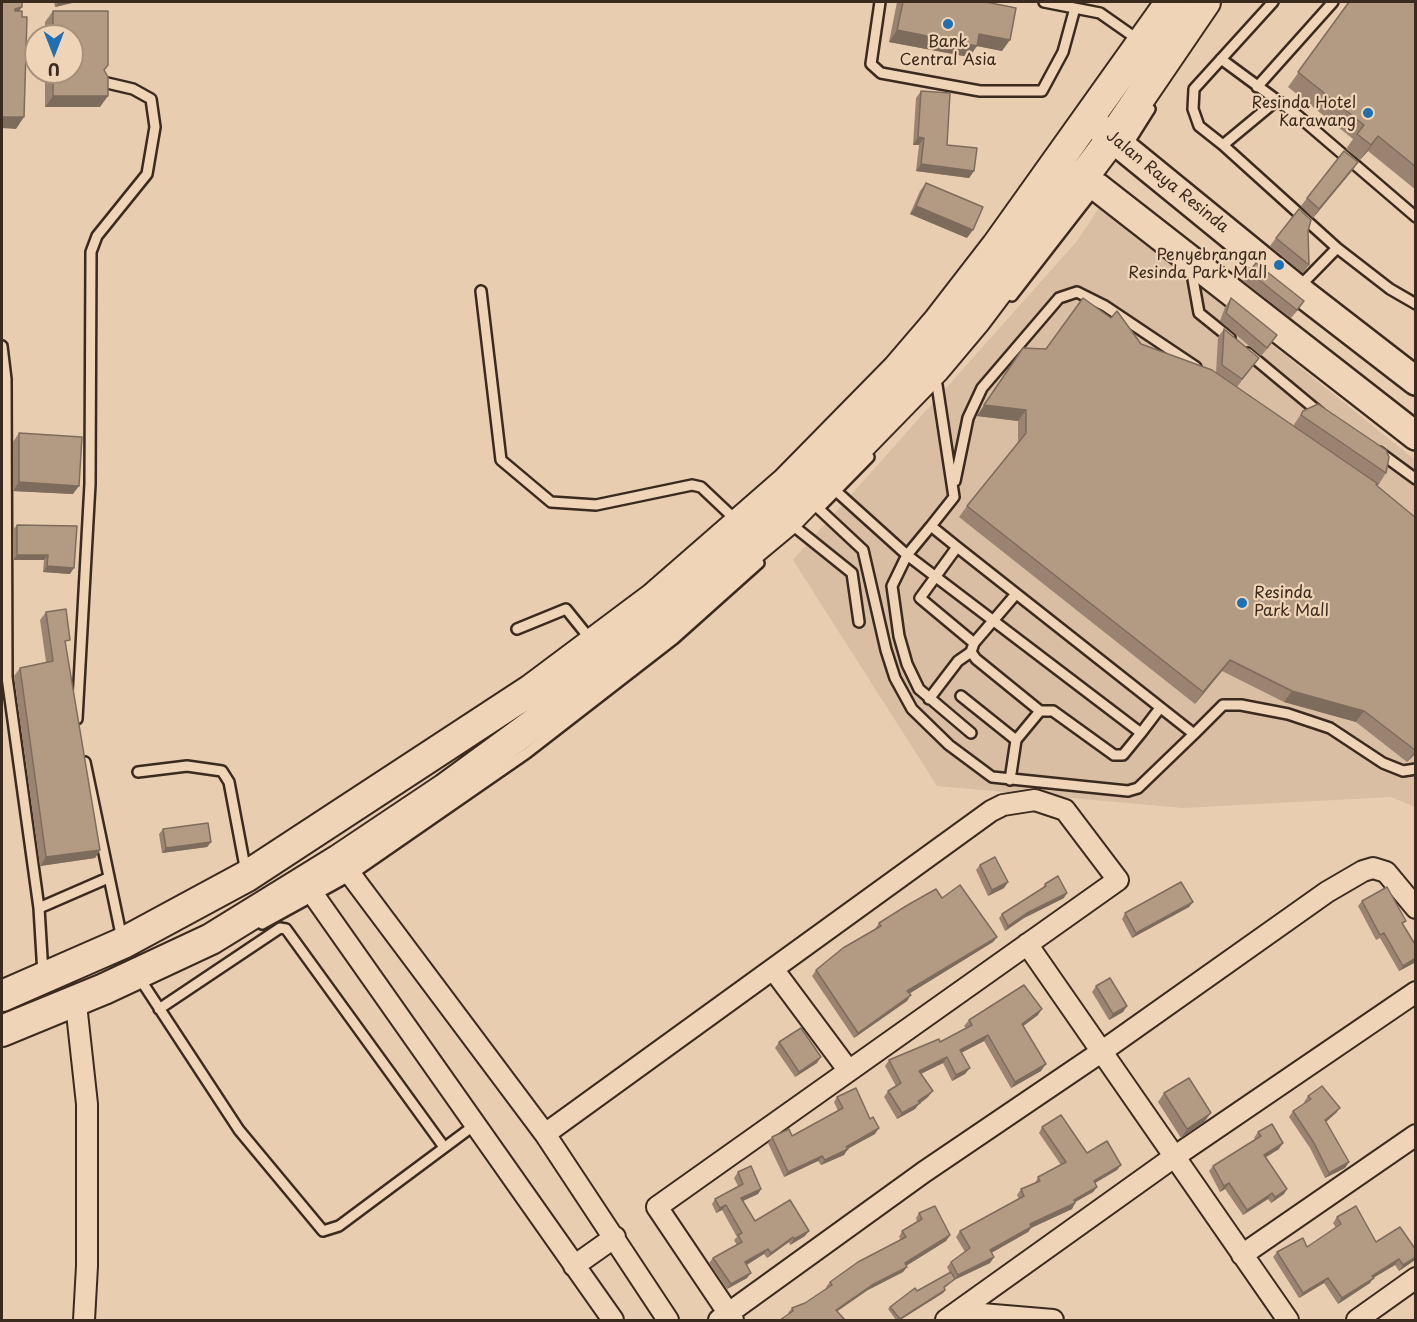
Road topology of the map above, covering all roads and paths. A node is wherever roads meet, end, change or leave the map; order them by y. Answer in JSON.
{"nodes":[{"id":1,"x":880,"y":2,"type":"edge"},
{"id":2,"x":1044,"y":2,"type":"edge"},
{"id":3,"x":1171,"y":2,"type":"edge"},
{"id":4,"x":1205,"y":2,"type":"edge"},
{"id":5,"x":1273,"y":2,"type":"edge"},
{"id":6,"x":1333,"y":2,"type":"edge"},
{"id":7,"x":1075,"y":8,"type":"junction"},
{"id":8,"x":1142,"y":42,"type":"junction"},
{"id":9,"x":1221,"y":59,"type":"junction"},
{"id":10,"x":104,"y":82,"type":"edge"},
{"id":11,"x":1257,"y":87,"type":"junction"},
{"id":12,"x":1156,"y":99,"type":"dead end"},
{"id":13,"x":1276,"y":101,"type":"junction"},
{"id":14,"x":1087,"y":119,"type":"junction"},
{"id":15,"x":1119,"y":142,"type":"junction"},
{"id":16,"x":1223,"y":145,"type":"junction"},
{"id":17,"x":1096,"y":187,"type":"joint"},
{"id":18,"x":1416,"y":217,"type":"edge"},
{"id":19,"x":1336,"y":248,"type":"junction"},
{"id":20,"x":1189,"y":258,"type":"junction"},
{"id":21,"x":1297,"y":290,"type":"junction"},
{"id":22,"x":481,"y":291,"type":"dead end"},
{"id":23,"x":1006,"y":303,"type":"dead end"},
{"id":24,"x":1416,"y":304,"type":"edge"},
{"id":25,"x":2,"y":346,"type":"edge"},
{"id":26,"x":1202,"y":371,"type":"edge"},
{"id":27,"x":944,"y":377,"type":"dead end"},
{"id":28,"x":1416,"y":381,"type":"edge"},
{"id":29,"x":937,"y":386,"type":"junction"},
{"id":30,"x":929,"y":394,"type":"dead end"},
{"id":31,"x":1330,"y":420,"type":"edge"},
{"id":32,"x":1416,"y":436,"type":"edge"},
{"id":33,"x":1368,"y":444,"type":"edge"},
{"id":34,"x":875,"y":451,"type":"dead end"},
{"id":35,"x":1416,"y":479,"type":"edge"},
{"id":36,"x":954,"y":486,"type":"junction"},
{"id":37,"x":836,"y":491,"type":"junction"},
{"id":38,"x":807,"y":518,"type":"junction"},
{"id":39,"x":740,"y":524,"type":"junction"},
{"id":40,"x":932,"y":526,"type":"junction"},
{"id":41,"x":788,"y":536,"type":"dead end"},
{"id":42,"x":957,"y":547,"type":"junction"},
{"id":43,"x":770,"y":552,"type":"dead end"},
{"id":44,"x":907,"y":555,"type":"junction"},
{"id":45,"x":934,"y":576,"type":"junction"},
{"id":46,"x":1016,"y":594,"type":"junction"},
{"id":47,"x":992,"y":621,"type":"junction"},
{"id":48,"x":859,"y":622,"type":"dead end"},
{"id":49,"x":517,"y":629,"type":"dead end"},
{"id":50,"x":594,"y":645,"type":"junction"},
{"id":51,"x":973,"y":648,"type":"junction"},
{"id":52,"x":961,"y":696,"type":"dead end"},
{"id":53,"x":929,"y":699,"type":"junction"},
{"id":54,"x":1160,"y":708,"type":"junction"},
{"id":55,"x":1040,"y":711,"type":"junction"},
{"id":56,"x":79,"y":726,"type":"edge"},
{"id":57,"x":971,"y":733,"type":"dead end"},
{"id":58,"x":1141,"y":733,"type":"junction"},
{"id":59,"x":1194,"y":734,"type":"junction"},
{"id":60,"x":1016,"y":740,"type":"junction"},
{"id":61,"x":83,"y":749,"type":"edge"},
{"id":62,"x":1416,"y":769,"type":"edge"},
{"id":63,"x":138,"y":772,"type":"dead end"},
{"id":64,"x":1010,"y":780,"type":"junction"},
{"id":65,"x":351,"y":875,"type":"junction"},
{"id":66,"x":247,"y":876,"type":"junction"},
{"id":67,"x":108,"y":878,"type":"junction"},
{"id":68,"x":315,"y":897,"type":"junction"},
{"id":69,"x":39,"y":908,"type":"junction"},
{"id":70,"x":1416,"y":909,"type":"edge"},
{"id":71,"x":256,"y":927,"type":"dead end"},
{"id":72,"x":226,"y":942,"type":"dead end"},
{"id":73,"x":123,"y":943,"type":"junction"},
{"id":74,"x":1027,"y":944,"type":"junction"},
{"id":75,"x":196,"y":958,"type":"dead end"},
{"id":76,"x":773,"y":969,"type":"junction"},
{"id":77,"x":154,"y":979,"type":"dead end"},
{"id":78,"x":43,"y":980,"type":"junction"},
{"id":79,"x":1416,"y":992,"type":"edge"},
{"id":80,"x":2,"y":996,"type":"edge"},
{"id":81,"x":159,"y":1009,"type":"junction"},
{"id":82,"x":76,"y":1014,"type":"dead end"},
{"id":83,"x":2,"y":1031,"type":"edge"},
{"id":84,"x":1101,"y":1052,"type":"junction"},
{"id":85,"x":849,"y":1071,"type":"junction"},
{"id":86,"x":476,"y":1124,"type":"junction"},
{"id":87,"x":545,"y":1134,"type":"junction"},
{"id":88,"x":1416,"y":1136,"type":"edge"},
{"id":89,"x":444,"y":1147,"type":"junction"},
{"id":90,"x":1174,"y":1157,"type":"junction"},
{"id":91,"x":615,"y":1237,"type":"junction"},
{"id":92,"x":1242,"y":1255,"type":"junction"},
{"id":93,"x":574,"y":1266,"type":"junction"},
{"id":94,"x":1416,"y":1278,"type":"edge"},
{"id":95,"x":952,"y":1316,"type":"edge"},
{"id":96,"x":727,"y":1318,"type":"edge"},
{"id":97,"x":84,"y":1320,"type":"edge"},
{"id":98,"x":613,"y":1320,"type":"edge"},
{"id":99,"x":668,"y":1320,"type":"edge"},
{"id":100,"x":1053,"y":1320,"type":"edge"},
{"id":101,"x":1288,"y":1320,"type":"edge"},
{"id":102,"x":1357,"y":1320,"type":"edge"}],
"edges":[{"from":1,"to":7,"type":"lane"},
{"from":2,"to":7,"type":"lane"},
{"from":3,"to":8,"type":"main road"},
{"from":4,"to":15,"type":"main road"},
{"from":5,"to":9,"type":"lane"},
{"from":6,"to":11,"type":"lane"},
{"from":7,"to":8,"type":"lane"},
{"from":8,"to":14,"type":"main road"},
{"from":9,"to":11,"type":"lane"},
{"from":9,"to":16,"type":"lane"},
{"from":10,"to":56,"type":"lane"},
{"from":11,"to":13,"type":"lane"},
{"from":12,"to":15,"type":"lane"},
{"from":13,"to":16,"type":"lane"},
{"from":13,"to":18,"type":"lane"},
{"from":14,"to":15,"type":"street","name":"Jalan Raya Resinda"},
{"from":14,"to":39,"type":"main road"},
{"from":15,"to":21,"type":"street","name":"Jalan Raya Resinda"},
{"from":15,"to":83,"type":"main road"},
{"from":16,"to":19,"type":"lane"},
{"from":17,"to":20,"type":"street"},
{"from":17,"to":23,"type":"lane"},
{"from":19,"to":21,"type":"lane"},
{"from":19,"to":24,"type":"lane"},
{"from":20,"to":31,"type":"lane"},
{"from":20,"to":32,"type":"street"},
{"from":21,"to":28,"type":"street","name":"Jalan Raya Resinda"},
{"from":22,"to":39,"type":"lane"},
{"from":25,"to":69,"type":"lane"},
{"from":26,"to":36,"type":"lane"},
{"from":27,"to":29,"type":"lane"},
{"from":29,"to":30,"type":"lane"},
{"from":29,"to":36,"type":"lane"},
{"from":33,"to":35,"type":"lane"},
{"from":34,"to":37,"type":"lane"},
{"from":36,"to":40,"type":"lane"},
{"from":37,"to":38,"type":"lane"},
{"from":37,"to":44,"type":"lane"},
{"from":38,"to":41,"type":"lane"},
{"from":38,"to":48,"type":"lane"},
{"from":38,"to":64,"type":"lane"},
{"from":39,"to":50,"type":"main road"},
{"from":40,"to":42,"type":"lane"},
{"from":40,"to":44,"type":"lane"},
{"from":42,"to":45,"type":"lane"},
{"from":42,"to":46,"type":"lane"},
{"from":43,"to":65,"type":"lane"},
{"from":44,"to":45,"type":"lane"},
{"from":44,"to":53,"type":"lane"},
{"from":45,"to":47,"type":"lane"},
{"from":45,"to":51,"type":"lane"},
{"from":46,"to":47,"type":"lane"},
{"from":46,"to":54,"type":"lane"},
{"from":47,"to":51,"type":"lane"},
{"from":47,"to":58,"type":"lane"},
{"from":49,"to":50,"type":"lane"},
{"from":50,"to":66,"type":"main road"},
{"from":51,"to":53,"type":"lane"},
{"from":51,"to":55,"type":"lane"},
{"from":52,"to":60,"type":"lane"},
{"from":53,"to":57,"type":"lane"},
{"from":54,"to":58,"type":"lane"},
{"from":54,"to":59,"type":"lane"},
{"from":55,"to":58,"type":"lane"},
{"from":55,"to":60,"type":"lane"},
{"from":59,"to":62,"type":"lane"},
{"from":59,"to":64,"type":"lane"},
{"from":60,"to":64,"type":"lane"},
{"from":61,"to":67,"type":"lane"},
{"from":63,"to":66,"type":"lane"},
{"from":65,"to":68,"type":"lane"},
{"from":65,"to":87,"type":"street"},
{"from":66,"to":73,"type":"main road"},
{"from":67,"to":69,"type":"lane"},
{"from":67,"to":73,"type":"lane"},
{"from":68,"to":71,"type":"lane"},
{"from":68,"to":86,"type":"street"},
{"from":69,"to":78,"type":"lane"},
{"from":70,"to":84,"type":"street"},
{"from":72,"to":75,"type":"lane"},
{"from":73,"to":78,"type":"main road"},
{"from":74,"to":76,"type":"street"},
{"from":74,"to":84,"type":"street"},
{"from":74,"to":85,"type":"street"},
{"from":76,"to":85,"type":"street"},
{"from":76,"to":87,"type":"street"},
{"from":77,"to":81,"type":"lane"},
{"from":78,"to":80,"type":"main road"},
{"from":79,"to":90,"type":"street"},
{"from":81,"to":89,"type":"lane"},
{"from":81,"to":89,"type":"lane"},
{"from":82,"to":97,"type":"street"},
{"from":84,"to":90,"type":"street"},
{"from":84,"to":96,"type":"street"},
{"from":85,"to":96,"type":"street"},
{"from":86,"to":89,"type":"lane"},
{"from":86,"to":93,"type":"street"},
{"from":87,"to":91,"type":"street"},
{"from":88,"to":92,"type":"street"},
{"from":90,"to":92,"type":"street"},
{"from":90,"to":95,"type":"street"},
{"from":91,"to":93,"type":"street"},
{"from":91,"to":99,"type":"street"},
{"from":92,"to":101,"type":"street"},
{"from":93,"to":98,"type":"street"},
{"from":94,"to":102,"type":"street"},
{"from":95,"to":100,"type":"street"}]}
